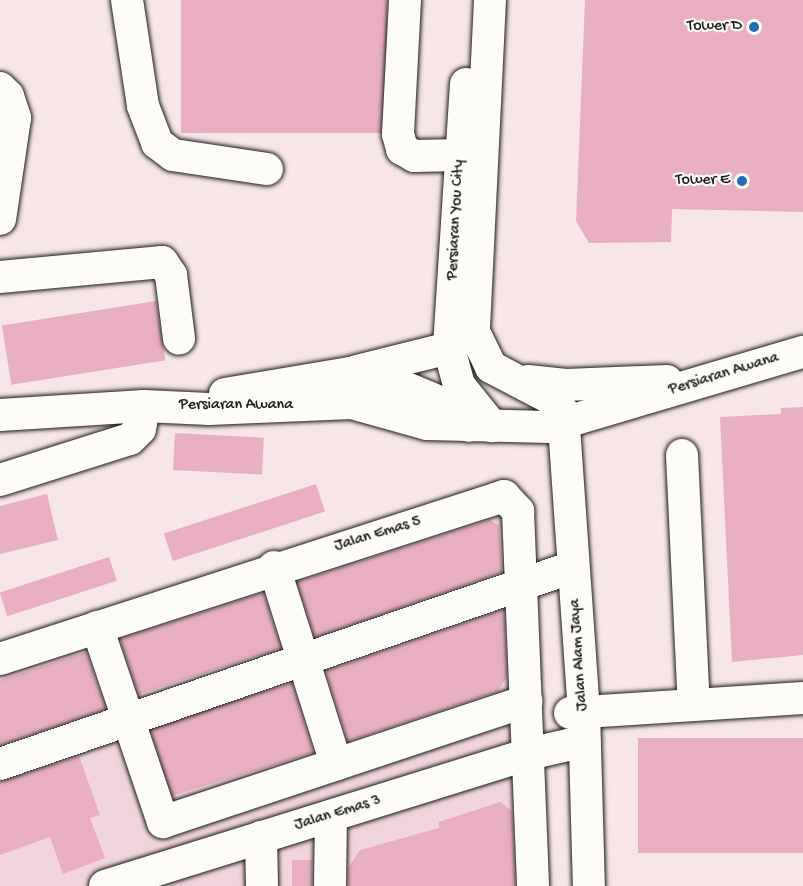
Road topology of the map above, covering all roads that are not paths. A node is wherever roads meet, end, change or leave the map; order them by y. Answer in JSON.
{"nodes":[{"id":1,"x":127,"y":0,"type":"edge"},
{"id":2,"x":405,"y":0,"type":"edge"},
{"id":3,"x":470,"y":0,"type":"edge"},
{"id":4,"x":490,"y":0,"type":"edge"},
{"id":5,"x":0,"y":88,"type":"edge"},
{"id":6,"x":7,"y":116,"type":"edge"},
{"id":7,"x":460,"y":155,"type":"junction"},
{"id":8,"x":267,"y":169,"type":"dead end"},
{"id":9,"x":0,"y":219,"type":"edge"},
{"id":10,"x":0,"y":277,"type":"edge"},
{"id":11,"x":179,"y":338,"type":"dead end"},
{"id":12,"x":449,"y":348,"type":"junction"},
{"id":13,"x":803,"y":352,"type":"edge"},
{"id":14,"x":351,"y":373,"type":"junction"},
{"id":15,"x":506,"y":376,"type":"junction"},
{"id":16,"x":709,"y":378,"type":"junction"},
{"id":17,"x":180,"y":405,"type":"junction"},
{"id":18,"x":144,"y":406,"type":"junction"},
{"id":19,"x":0,"y":415,"type":"edge"},
{"id":20,"x":481,"y":426,"type":"junction"},
{"id":21,"x":557,"y":426,"type":"junction"},
{"id":22,"x":682,"y":455,"type":"dead end"},
{"id":23,"x":0,"y":480,"type":"edge"},
{"id":24,"x":274,"y":567,"type":"junction"},
{"id":25,"x":564,"y":570,"type":"junction"},
{"id":26,"x":523,"y":585,"type":"junction"},
{"id":27,"x":97,"y":627,"type":"junction"},
{"id":28,"x":0,"y":659,"type":"edge"},
{"id":29,"x":302,"y":662,"type":"junction"},
{"id":30,"x":803,"y":698,"type":"edge"},
{"id":31,"x":526,"y":701,"type":"junction"},
{"id":32,"x":694,"y":705,"type":"junction"},
{"id":33,"x":128,"y":722,"type":"junction"},
{"id":34,"x":578,"y":727,"type":"junction"},
{"id":35,"x":528,"y":754,"type":"junction"},
{"id":36,"x":0,"y":764,"type":"edge"},
{"id":37,"x":336,"y":764,"type":"junction"},
{"id":38,"x":331,"y":816,"type":"junction"},
{"id":39,"x":261,"y":837,"type":"junction"},
{"id":40,"x":105,"y":886,"type":"edge"},
{"id":41,"x":262,"y":886,"type":"edge"},
{"id":42,"x":330,"y":886,"type":"edge"},
{"id":43,"x":532,"y":886,"type":"edge"},
{"id":44,"x":574,"y":886,"type":"edge"},
{"id":45,"x":589,"y":886,"type":"edge"}],
"edges":[{"from":1,"to":8,"type":"street"},
{"from":2,"to":7,"type":"street"},
{"from":3,"to":7,"type":"street","name":"Persiaran You City"},
{"from":4,"to":15,"type":"street","name":"Persiaran You City"},
{"from":5,"to":6,"type":"street"},
{"from":6,"to":9,"type":"street"},
{"from":7,"to":12,"type":"street","name":"Persiaran You City"},
{"from":10,"to":11,"type":"street"},
{"from":12,"to":14,"type":"street"},
{"from":12,"to":20,"type":"street","name":"Persiaran You City"},
{"from":13,"to":16,"type":"street","name":"Persiaran Awana"},
{"from":14,"to":17,"type":"street","name":"Persiaran Awana"},
{"from":14,"to":20,"type":"street","name":"Persiaran Awana"},
{"from":15,"to":16,"type":"street"},
{"from":15,"to":21,"type":"street","name":"Persiaran You City"},
{"from":16,"to":21,"type":"street","name":"Persiaran Awana"},
{"from":17,"to":18,"type":"street","name":"Persiaran Awana"},
{"from":17,"to":20,"type":"street","name":"Persiaran Awana"},
{"from":18,"to":19,"type":"street","name":"Persiaran Awana"},
{"from":18,"to":23,"type":"street"},
{"from":20,"to":21,"type":"street","name":"Persiaran Awana"},
{"from":21,"to":25,"type":"street","name":"Jalan Alam Jaya"},
{"from":21,"to":34,"type":"street","name":"Jalan Alam Jaya"},
{"from":22,"to":32,"type":"street"},
{"from":24,"to":26,"type":"street","name":"Jalan Emas 5"},
{"from":24,"to":27,"type":"street","name":"Jalan Emas 5"},
{"from":24,"to":29,"type":"street"},
{"from":25,"to":26,"type":"street"},
{"from":25,"to":34,"type":"street","name":"Jalan Alam Jaya"},
{"from":26,"to":29,"type":"street"},
{"from":26,"to":31,"type":"street","name":"Jalan Emas 5"},
{"from":27,"to":28,"type":"street","name":"Jalan Emas 5"},
{"from":27,"to":33,"type":"street"},
{"from":29,"to":33,"type":"street"},
{"from":29,"to":37,"type":"street"},
{"from":30,"to":32,"type":"street","name":"Jalan Emas 3"},
{"from":31,"to":35,"type":"street","name":"Jalan Emas 5"},
{"from":31,"to":37,"type":"street"},
{"from":32,"to":34,"type":"street","name":"Jalan Emas 3"},
{"from":33,"to":36,"type":"street"},
{"from":33,"to":37,"type":"street"},
{"from":34,"to":35,"type":"street","name":"Jalan Emas 3"},
{"from":34,"to":44,"type":"street","name":"Jalan Alam Jaya"},
{"from":34,"to":45,"type":"street","name":"Jalan Alam Jaya"},
{"from":35,"to":38,"type":"street","name":"Jalan Emas 3"},
{"from":35,"to":43,"type":"street","name":"Jalan Emas 5"},
{"from":38,"to":39,"type":"street","name":"Jalan Emas 3"},
{"from":38,"to":42,"type":"street"},
{"from":39,"to":40,"type":"street","name":"Jalan Emas 3"},
{"from":39,"to":41,"type":"street"}]}
